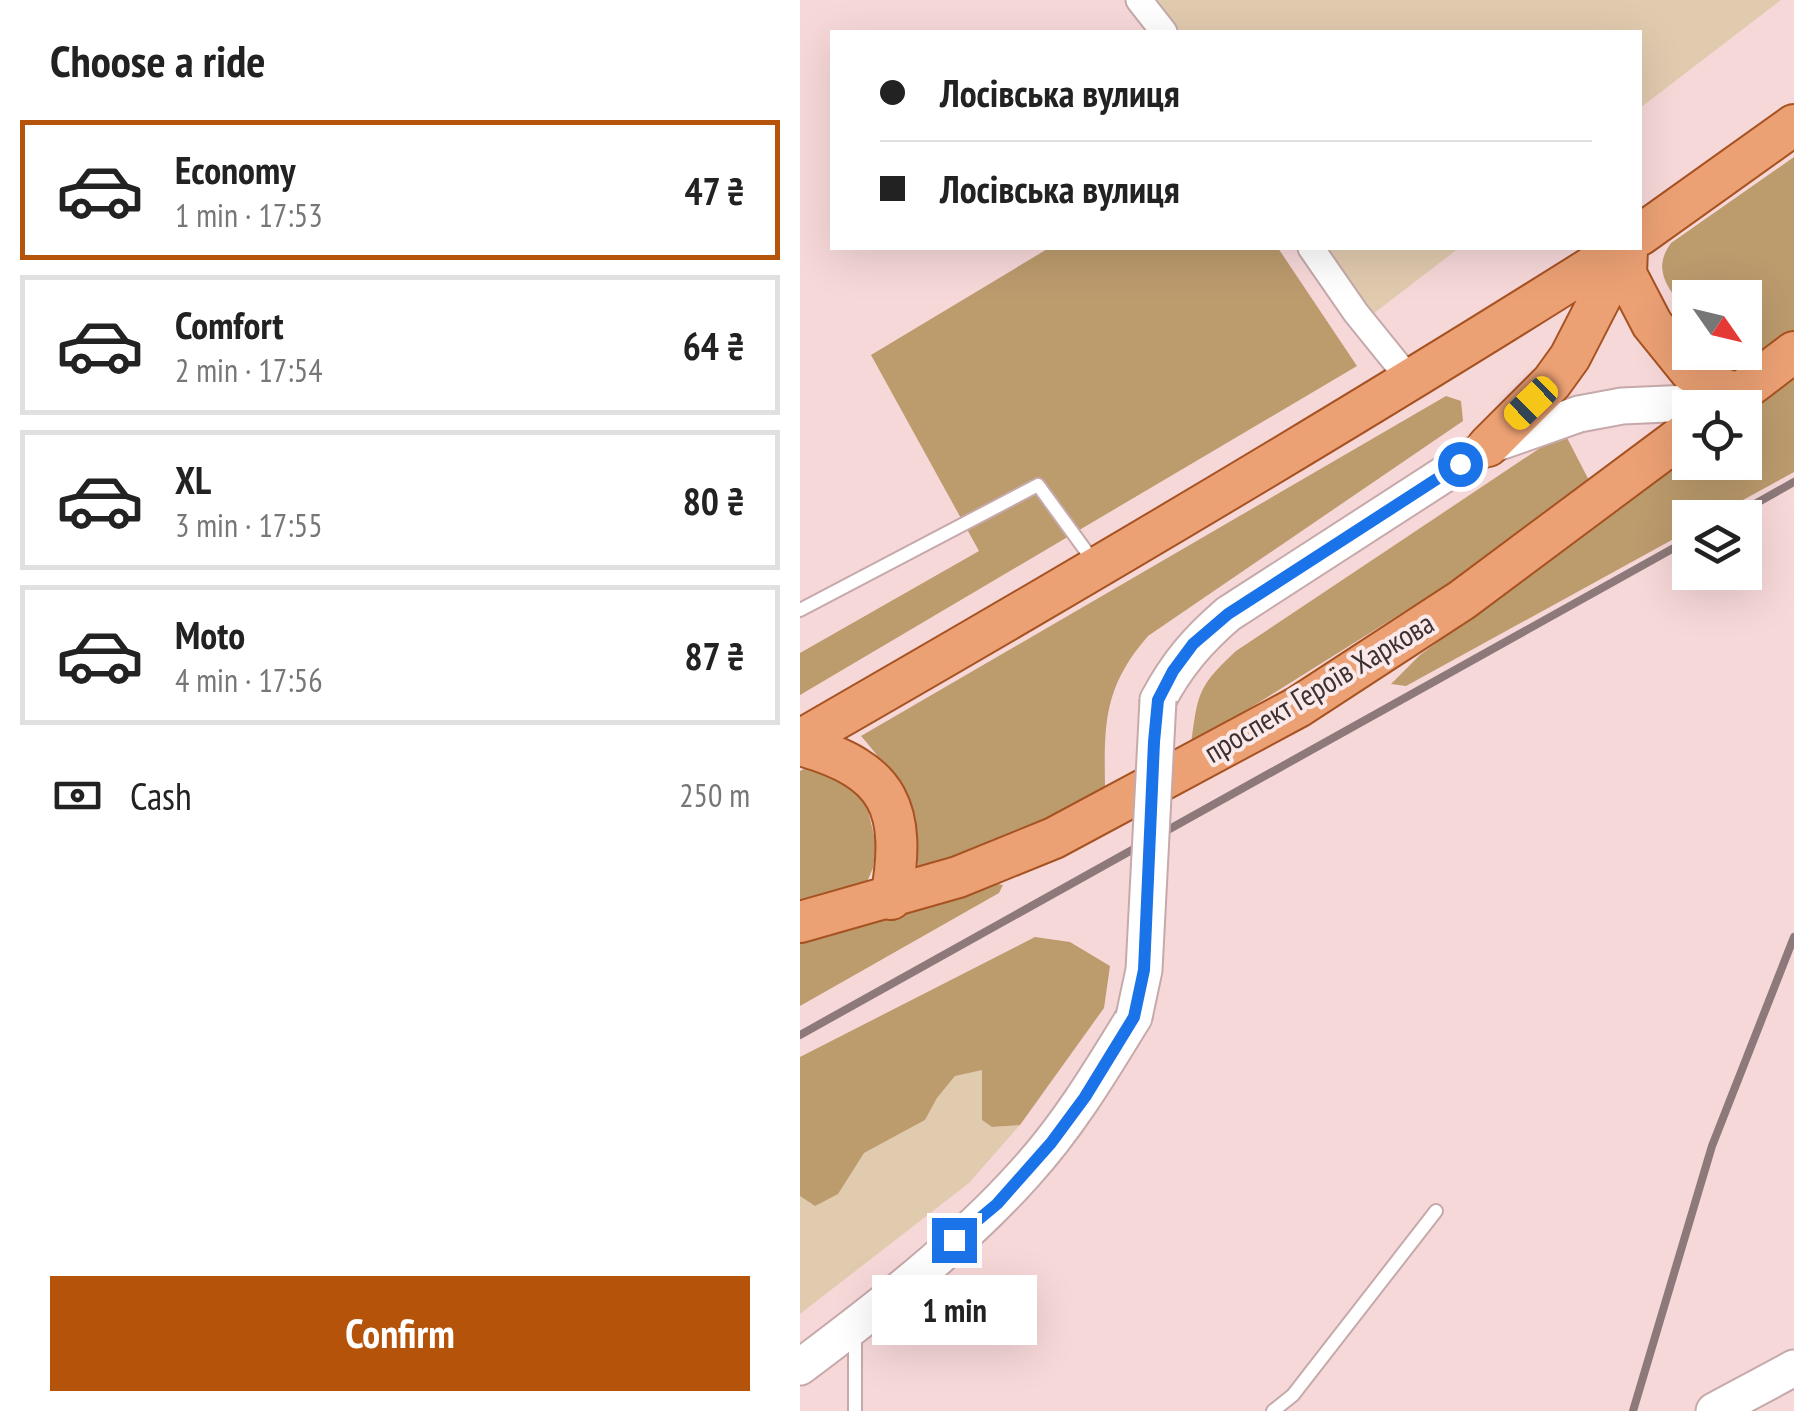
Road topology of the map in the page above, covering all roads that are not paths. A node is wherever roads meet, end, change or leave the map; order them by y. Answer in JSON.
{"nodes":[{"id":1,"x":1139,"y":0,"type":"edge"},
{"id":2,"x":1162,"y":30,"type":"edge"},
{"id":3,"x":1794,"y":126,"type":"edge"},
{"id":4,"x":1642,"y":234,"type":"edge"},
{"id":5,"x":1312,"y":250,"type":"edge"},
{"id":6,"x":1622,"y":250,"type":"edge"},
{"id":7,"x":1624,"y":250,"type":"edge"},
{"id":8,"x":1625,"y":250,"type":"edge"},
{"id":9,"x":1794,"y":352,"type":"edge"},
{"id":10,"x":1412,"y":382,"type":"junction"},
{"id":11,"x":1717,"y":390,"type":"edge"},
{"id":12,"x":1744,"y":390,"type":"edge"},
{"id":13,"x":1672,"y":404,"type":"edge"},
{"id":14,"x":1672,"y":443,"type":"edge"},
{"id":15,"x":1488,"y":446,"type":"junction"},
{"id":16,"x":1098,"y":568,"type":"junction"},
{"id":17,"x":800,"y":610,"type":"edge"},
{"id":18,"x":800,"y":743,"type":"edge"},
{"id":19,"x":891,"y":898,"type":"junction"},
{"id":20,"x":800,"y":922,"type":"edge"},
{"id":21,"x":1436,"y":1210,"type":"dead end"},
{"id":22,"x":855,"y":1326,"type":"junction"},
{"id":23,"x":800,"y":1368,"type":"edge"},
{"id":24,"x":1794,"y":1368,"type":"edge"},
{"id":25,"x":856,"y":1411,"type":"edge"},
{"id":26,"x":1273,"y":1411,"type":"edge"},
{"id":27,"x":1714,"y":1411,"type":"edge"}],
"edges":[{"from":1,"to":2,"type":"street"},
{"from":3,"to":4,"type":"main road"},
{"from":5,"to":10,"type":"street"},
{"from":6,"to":10,"type":"main road"},
{"from":7,"to":15,"type":"main road"},
{"from":8,"to":11,"type":"main road"},
{"from":9,"to":12,"type":"main road"},
{"from":10,"to":16,"type":"main road"},
{"from":13,"to":15,"type":"main road"},
{"from":14,"to":19,"type":"main road","name":"проспект Героїв Харкова"},
{"from":15,"to":22,"type":"main road","bridge":true},
{"from":16,"to":17,"type":"lane"},
{"from":16,"to":18,"type":"main road"},
{"from":18,"to":19,"type":"main road"},
{"from":19,"to":20,"type":"main road","name":"проспект Героїв Харкова"},
{"from":21,"to":26,"type":"lane"},
{"from":22,"to":23,"type":"main road"},
{"from":22,"to":25,"type":"lane"},
{"from":24,"to":27,"type":"main road"}]}
